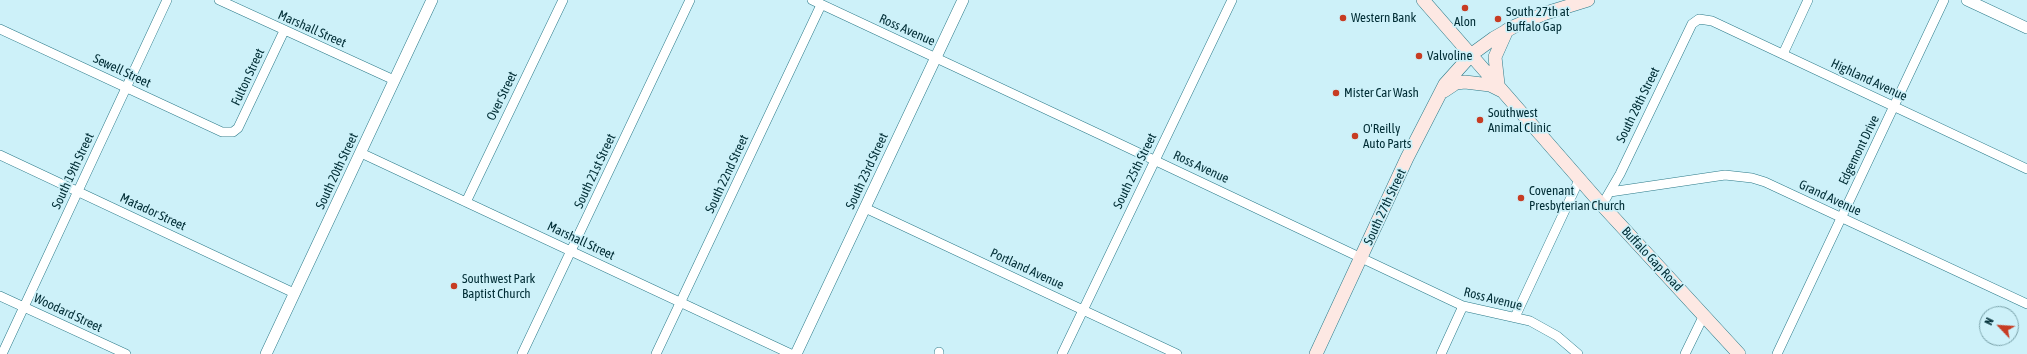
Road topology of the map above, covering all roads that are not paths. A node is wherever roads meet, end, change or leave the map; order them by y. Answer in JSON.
{"nodes":[{"id":1,"x":167,"y":0,"type":"edge"},
{"id":2,"x":219,"y":0,"type":"edge"},
{"id":3,"x":432,"y":0,"type":"edge"},
{"id":4,"x":563,"y":0,"type":"edge"},
{"id":5,"x":690,"y":0,"type":"edge"},
{"id":6,"x":812,"y":0,"type":"edge"},
{"id":7,"x":963,"y":0,"type":"edge"},
{"id":8,"x":1232,"y":0,"type":"edge"},
{"id":9,"x":1423,"y":0,"type":"edge"},
{"id":10,"x":1588,"y":0,"type":"edge"},
{"id":11,"x":1808,"y":0,"type":"edge"},
{"id":12,"x":1944,"y":0,"type":"edge"},
{"id":13,"x":1966,"y":0,"type":"edge"},
{"id":14,"x":821,"y":5,"type":"junction"},
{"id":15,"x":1699,"y":19,"type":"joint"},
{"id":16,"x":0,"y":28,"type":"edge"},
{"id":17,"x":2027,"y":28,"type":"edge"},
{"id":18,"x":1507,"y":30,"type":"junction"},
{"id":19,"x":284,"y":31,"type":"junction"},
{"id":20,"x":1472,"y":54,"type":"junction"},
{"id":21,"x":1783,"y":54,"type":"junction"},
{"id":22,"x":936,"y":57,"type":"junction"},
{"id":23,"x":394,"y":80,"type":"junction"},
{"id":24,"x":126,"y":87,"type":"junction"},
{"id":25,"x":1501,"y":88,"type":"junction"},
{"id":26,"x":1439,"y":94,"type":"junction"},
{"id":27,"x":1894,"y":106,"type":"junction"},
{"id":28,"x":233,"y":132,"type":"joint"},
{"id":29,"x":361,"y":153,"type":"junction"},
{"id":30,"x":0,"y":155,"type":"edge"},
{"id":31,"x":1155,"y":160,"type":"junction"},
{"id":32,"x":2027,"y":169,"type":"edge"},
{"id":33,"x":1580,"y":178,"type":"junction"},
{"id":34,"x":78,"y":191,"type":"junction"},
{"id":35,"x":1610,"y":192,"type":"junction"},
{"id":36,"x":466,"y":202,"type":"junction"},
{"id":37,"x":1602,"y":205,"type":"junction"},
{"id":38,"x":865,"y":208,"type":"junction"},
{"id":39,"x":1842,"y":218,"type":"junction"},
{"id":40,"x":571,"y":251,"type":"junction"},
{"id":41,"x":1361,"y":258,"type":"junction"},
{"id":42,"x":294,"y":293,"type":"junction"},
{"id":43,"x":0,"y":296,"type":"edge"},
{"id":44,"x":681,"y":302,"type":"junction"},
{"id":45,"x":2027,"y":304,"type":"edge"},
{"id":46,"x":1463,"y":306,"type":"junction"},
{"id":47,"x":24,"y":307,"type":"junction"},
{"id":48,"x":1084,"y":310,"type":"junction"},
{"id":49,"x":1704,"y":315,"type":"junction"},
{"id":50,"x":1515,"y":317,"type":"junction"},
{"id":51,"x":2,"y":354,"type":"edge"},
{"id":52,"x":126,"y":354,"type":"edge"},
{"id":53,"x":266,"y":354,"type":"edge"},
{"id":54,"x":522,"y":354,"type":"edge"},
{"id":55,"x":656,"y":354,"type":"edge"},
{"id":56,"x":791,"y":354,"type":"edge"},
{"id":57,"x":796,"y":354,"type":"edge"},
{"id":58,"x":1062,"y":354,"type":"edge"},
{"id":59,"x":1177,"y":354,"type":"edge"},
{"id":60,"x":1316,"y":354,"type":"edge"},
{"id":61,"x":1441,"y":354,"type":"edge"},
{"id":62,"x":1578,"y":354,"type":"edge"},
{"id":63,"x":1685,"y":354,"type":"edge"},
{"id":64,"x":1739,"y":354,"type":"edge"},
{"id":65,"x":1777,"y":354,"type":"edge"}],
"edges":[{"from":1,"to":24,"type":"street","name":"South 19th Street"},
{"from":2,"to":19,"type":"street","name":"Marshall Street"},
{"from":3,"to":23,"type":"street","name":"South 20th Street"},
{"from":4,"to":36,"type":"street","name":"Over Street"},
{"from":5,"to":40,"type":"street","name":"South 21st Street"},
{"from":6,"to":14,"type":"street","name":"Ross Avenue"},
{"from":7,"to":22,"type":"street","name":"South 23rd Street"},
{"from":8,"to":31,"type":"street","name":"South 25th Street"},
{"from":9,"to":20,"type":"main road","name":"Buffalo Gap Road"},
{"from":10,"to":18,"type":"main road","name":"South 27th Street"},
{"from":11,"to":21,"type":"street"},
{"from":12,"to":27,"type":"street","name":"Edgemont Drive"},
{"from":13,"to":17,"type":"street"},
{"from":14,"to":22,"type":"street","name":"Ross Avenue"},
{"from":14,"to":44,"type":"street","name":"South 22nd Street"},
{"from":15,"to":21,"type":"street","name":"Highland Avenue"},
{"from":15,"to":35,"type":"street","name":"South 28th Street"},
{"from":16,"to":24,"type":"street","name":"Sewell Street"},
{"from":18,"to":20,"type":"main road","name":"South 27th Street"},
{"from":18,"to":25,"type":"main road"},
{"from":19,"to":23,"type":"street","name":"Marshall Street"},
{"from":19,"to":28,"type":"street","name":"Fulton Street"},
{"from":20,"to":25,"type":"main road","name":"Buffalo Gap Road"},
{"from":20,"to":26,"type":"main road","name":"South 27th Street"},
{"from":21,"to":27,"type":"street","name":"Highland Avenue"},
{"from":22,"to":31,"type":"street","name":"Ross Avenue"},
{"from":22,"to":38,"type":"street","name":"South 23rd Street"},
{"from":23,"to":29,"type":"street","name":"South 20th Street"},
{"from":24,"to":28,"type":"street","name":"Sewell Street"},
{"from":24,"to":34,"type":"street","name":"South 19th Street"},
{"from":25,"to":26,"type":"main road"},
{"from":25,"to":33,"type":"main road","name":"Buffalo Gap Road"},
{"from":26,"to":41,"type":"main road","name":"South 27th Street"},
{"from":27,"to":32,"type":"street","name":"Highland Avenue"},
{"from":27,"to":39,"type":"street","name":"Edgemont Drive"},
{"from":29,"to":36,"type":"street","name":"Marshall Street"},
{"from":29,"to":42,"type":"street","name":"South 20th Street"},
{"from":30,"to":34,"type":"street","name":"Matador Street"},
{"from":31,"to":41,"type":"street","name":"Ross Avenue"},
{"from":31,"to":48,"type":"street","name":"South 25th Street"},
{"from":33,"to":37,"type":"main road","name":"Buffalo Gap Road"},
{"from":33,"to":50,"type":"street"},
{"from":34,"to":42,"type":"street","name":"Matador Street"},
{"from":34,"to":47,"type":"street","name":"South 19th Street"},
{"from":35,"to":37,"type":"street","name":"South 28th Street"},
{"from":35,"to":39,"type":"street","name":"Grand Avenue"},
{"from":36,"to":40,"type":"street","name":"Marshall Street"},
{"from":37,"to":49,"type":"main road","name":"Buffalo Gap Road"},
{"from":38,"to":48,"type":"street","name":"Portland Avenue"},
{"from":38,"to":57,"type":"street","name":"South 23rd Street"},
{"from":39,"to":45,"type":"street","name":"Grand Avenue"},
{"from":39,"to":65,"type":"street","name":"Edgemont Drive"},
{"from":40,"to":44,"type":"street","name":"Marshall Street"},
{"from":40,"to":54,"type":"street","name":"South 21st Street"},
{"from":41,"to":46,"type":"street","name":"Ross Avenue"},
{"from":41,"to":60,"type":"main road","name":"South 27th Street"},
{"from":42,"to":53,"type":"street","name":"South 20th Street"},
{"from":43,"to":47,"type":"street","name":"Woodard Street"},
{"from":44,"to":55,"type":"street","name":"South 22nd Street"},
{"from":44,"to":56,"type":"street","name":"Marshall Street"},
{"from":46,"to":50,"type":"street","name":"Ross Avenue"},
{"from":46,"to":61,"type":"street"},
{"from":47,"to":51,"type":"street","name":"South 19th Street"},
{"from":47,"to":52,"type":"street","name":"Woodard Street"},
{"from":48,"to":58,"type":"street","name":"South 25th Street"},
{"from":48,"to":59,"type":"street","name":"Portland Avenue"},
{"from":49,"to":63,"type":"street"},
{"from":49,"to":64,"type":"main road","name":"Buffalo Gap Road"},
{"from":50,"to":62,"type":"street","name":"Ross Avenue"}]}
